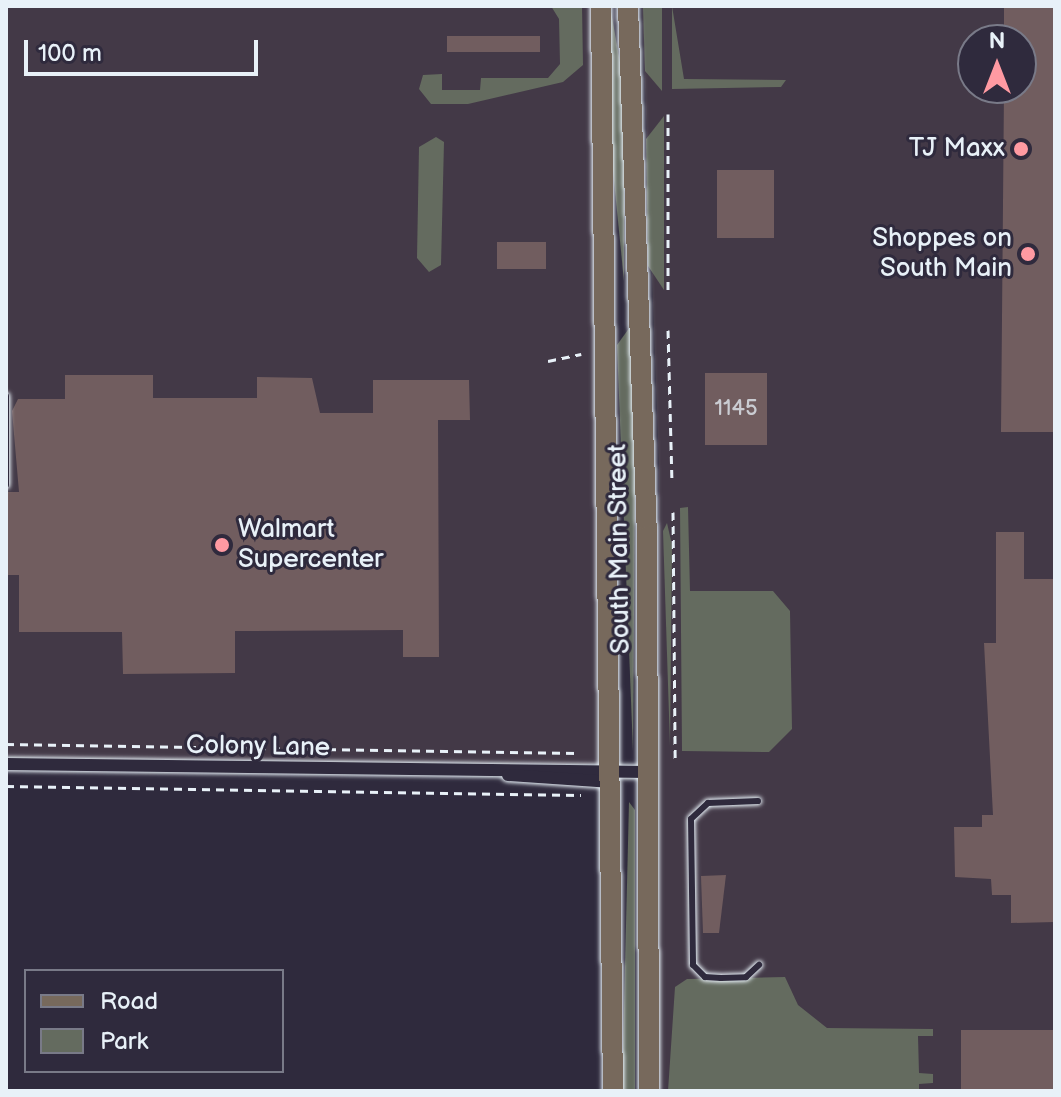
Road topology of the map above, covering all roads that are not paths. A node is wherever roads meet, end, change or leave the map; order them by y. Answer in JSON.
{"nodes":[{"id":1,"x":601,"y":6,"type":"edge"},
{"id":2,"x":628,"y":6,"type":"edge"},
{"id":3,"x":6,"y":396,"type":"edge"},
{"id":4,"x":6,"y":485,"type":"edge"},
{"id":5,"x":6,"y":764,"type":"edge"},
{"id":6,"x":648,"y":772,"type":"junction"},
{"id":7,"x":612,"y":777,"type":"junction"},
{"id":8,"x":758,"y":801,"type":"dead end"},
{"id":9,"x":759,"y":965,"type":"dead end"},
{"id":10,"x":613,"y":1091,"type":"edge"},
{"id":11,"x":649,"y":1091,"type":"edge"}],
"edges":[{"from":1,"to":7,"type":"main road","name":"South Main Street"},
{"from":2,"to":6,"type":"main road","name":"South Main Street"},
{"from":3,"to":4,"type":"lane"},
{"from":5,"to":7,"type":"street","name":"Colony Lane"},
{"from":6,"to":7,"type":"street","name":"Colony Lane"},
{"from":6,"to":11,"type":"main road","name":"South Main Street"},
{"from":7,"to":10,"type":"main road","name":"South Main Street"},
{"from":8,"to":9,"type":"lane"}]}
